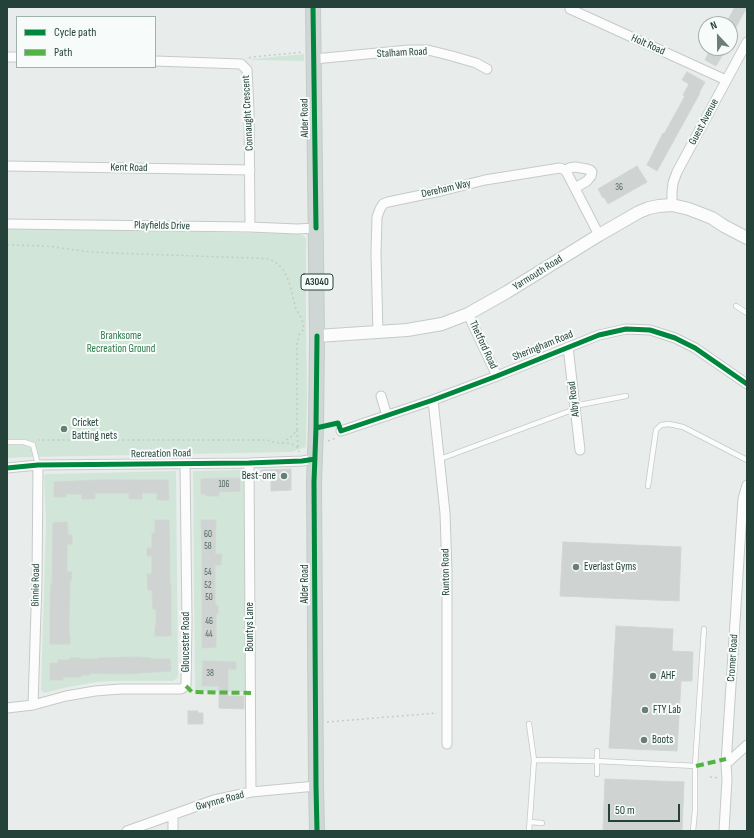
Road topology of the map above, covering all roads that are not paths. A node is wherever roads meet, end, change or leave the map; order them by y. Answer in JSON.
{"nodes":[{"id":1,"x":314,"y":7,"type":"edge"},
{"id":2,"x":570,"y":10,"type":"dead end"},
{"id":3,"x":747,"y":42,"type":"edge"},
{"id":4,"x":314,"y":55,"type":"junction"},
{"id":5,"x":156,"y":61,"type":"edge"},
{"id":6,"x":487,"y":69,"type":"dead end"},
{"id":7,"x":726,"y":80,"type":"junction"},
{"id":8,"x":7,"y":166,"type":"edge"},
{"id":9,"x":250,"y":170,"type":"junction"},
{"id":10,"x":567,"y":173,"type":"junction"},
{"id":11,"x":575,"y":188,"type":"junction"},
{"id":12,"x":672,"y":205,"type":"junction"},
{"id":13,"x":7,"y":224,"type":"edge"},
{"id":14,"x":250,"y":227,"type":"junction"},
{"id":15,"x":316,"y":228,"type":"junction"},
{"id":16,"x":599,"y":235,"type":"junction"},
{"id":17,"x":747,"y":238,"type":"edge"},
{"id":18,"x":736,"y":306,"type":"dead end"},
{"id":19,"x":468,"y":314,"type":"junction"},
{"id":20,"x":747,"y":314,"type":"edge"},
{"id":21,"x":378,"y":333,"type":"junction"},
{"id":22,"x":317,"y":336,"type":"junction"},
{"id":23,"x":568,"y":347,"type":"junction"},
{"id":24,"x":497,"y":376,"type":"junction"},
{"id":25,"x":747,"y":384,"type":"edge"},
{"id":26,"x":381,"y":396,"type":"dead end"},
{"id":27,"x":626,"y":396,"type":"dead end"},
{"id":28,"x":433,"y":400,"type":"junction"},
{"id":29,"x":575,"y":407,"type":"junction"},
{"id":30,"x":387,"y":416,"type":"junction"},
{"id":31,"x":341,"y":431,"type":"road end"},
{"id":32,"x":7,"y":442,"type":"edge"},
{"id":33,"x":580,"y":450,"type":"dead end"},
{"id":34,"x":315,"y":452,"type":"junction"},
{"id":35,"x":440,"y":459,"type":"junction"},
{"id":36,"x":747,"y":460,"type":"edge"},
{"id":37,"x":249,"y":463,"type":"junction"},
{"id":38,"x":184,"y":464,"type":"junction"},
{"id":39,"x":38,"y":465,"type":"junction"},
{"id":40,"x":7,"y":468,"type":"edge"},
{"id":41,"x":747,"y":485,"type":"edge"},
{"id":42,"x":648,"y":486,"type":"dead end"},
{"id":43,"x":704,"y":629,"type":"dead end"},
{"id":44,"x":33,"y":705,"type":"junction"},
{"id":45,"x":7,"y":708,"type":"edge"},
{"id":46,"x":529,"y":724,"type":"dead end"},
{"id":47,"x":447,"y":744,"type":"dead end"},
{"id":48,"x":747,"y":745,"type":"edge"},
{"id":49,"x":597,"y":751,"type":"dead end"},
{"id":50,"x":534,"y":760,"type":"junction"},
{"id":51,"x":597,"y":760,"type":"junction"},
{"id":52,"x":726,"y":764,"type":"junction"},
{"id":53,"x":695,"y":766,"type":"junction"},
{"id":54,"x":597,"y":774,"type":"dead end"},
{"id":55,"x":316,"y":786,"type":"junction"},
{"id":56,"x":251,"y":792,"type":"junction"},
{"id":57,"x":173,"y":815,"type":"junction"},
{"id":58,"x":530,"y":822,"type":"junction"},
{"id":59,"x":542,"y":823,"type":"dead end"},
{"id":60,"x":127,"y":831,"type":"edge"},
{"id":61,"x":173,"y":831,"type":"edge"},
{"id":62,"x":317,"y":831,"type":"edge"},
{"id":63,"x":529,"y":831,"type":"edge"},
{"id":64,"x":693,"y":831,"type":"edge"},
{"id":65,"x":724,"y":831,"type":"edge"}],
"edges":[{"from":1,"to":4,"type":"main road","name":"Alder Road","number":"A3040"},
{"from":2,"to":7,"type":"street","name":"Holt Road"},
{"from":3,"to":7,"type":"street","name":"Guest Avenue"},
{"from":4,"to":6,"type":"street","name":"Stalham Road"},
{"from":4,"to":15,"type":"main road","name":"Alder Road","number":"A3040"},
{"from":5,"to":9,"type":"street","name":"Connaught Crescent"},
{"from":7,"to":12,"type":"street","name":"Guest Avenue"},
{"from":8,"to":9,"type":"street","name":"Kent Road"},
{"from":9,"to":14,"type":"street","name":"Connaught Crescent"},
{"from":10,"to":11,"type":"street"},
{"from":10,"to":11,"type":"street"},
{"from":10,"to":21,"type":"street","name":"Dereham Way"},
{"from":11,"to":16,"type":"street"},
{"from":12,"to":16,"type":"street","name":"Yarmouth Road"},
{"from":12,"to":17,"type":"street","name":"Yarmouth Road"},
{"from":13,"to":14,"type":"street","name":"Playfields Drive"},
{"from":14,"to":15,"type":"street","name":"Playfields Drive"},
{"from":15,"to":22,"type":"main road","name":"Alder Road","number":"A3040"},
{"from":16,"to":19,"type":"street","name":"Yarmouth Road"},
{"from":18,"to":20,"type":"lane"},
{"from":19,"to":21,"type":"street","name":"Yarmouth Road"},
{"from":19,"to":24,"type":"street","name":"Thetford Road"},
{"from":21,"to":22,"type":"street","name":"Yarmouth Road"},
{"from":22,"to":34,"type":"main road","name":"Alder Road","number":"A3040"},
{"from":23,"to":24,"type":"street","name":"Sheringham Road"},
{"from":23,"to":25,"type":"street","name":"Sheringham Road"},
{"from":23,"to":29,"type":"street","name":"Alby Road"},
{"from":24,"to":28,"type":"street","name":"Sheringham Road"},
{"from":26,"to":30,"type":"street"},
{"from":27,"to":29,"type":"lane"},
{"from":28,"to":30,"type":"street","name":"Sheringham Road"},
{"from":28,"to":35,"type":"street","name":"Runton Road"},
{"from":29,"to":33,"type":"street","name":"Alby Road"},
{"from":29,"to":35,"type":"lane"},
{"from":30,"to":31,"type":"street","name":"Sheringham Road"},
{"from":32,"to":39,"type":"lane"},
{"from":34,"to":37,"type":"street","name":"Recreation Road"},
{"from":34,"to":55,"type":"main road","name":"Alder Road","number":"A3040"},
{"from":35,"to":47,"type":"street","name":"Runton Road"},
{"from":36,"to":42,"type":"lane"},
{"from":37,"to":38,"type":"street","name":"Recreation Road"},
{"from":37,"to":56,"type":"street","name":"Bountys Lane"},
{"from":38,"to":39,"type":"street","name":"Recreation Road"},
{"from":38,"to":44,"type":"street","name":"Gloucester Road"},
{"from":39,"to":40,"type":"street","name":"Recreation Road"},
{"from":39,"to":44,"type":"street","name":"Binnie Road"},
{"from":41,"to":52,"type":"street","name":"Cromer Road"},
{"from":43,"to":53,"type":"lane"},
{"from":44,"to":45,"type":"street","name":"Gloucester Road"},
{"from":46,"to":50,"type":"lane"},
{"from":48,"to":52,"type":"street"},
{"from":49,"to":51,"type":"lane"},
{"from":50,"to":51,"type":"lane"},
{"from":50,"to":58,"type":"lane"},
{"from":51,"to":53,"type":"lane"},
{"from":51,"to":54,"type":"lane"},
{"from":52,"to":65,"type":"street","name":"Cromer Road"},
{"from":53,"to":64,"type":"lane"},
{"from":55,"to":56,"type":"street","name":"Gwynne Road"},
{"from":55,"to":62,"type":"main road","name":"Alder Road","number":"A3040"},
{"from":56,"to":57,"type":"street","name":"Gwynne Road"},
{"from":57,"to":60,"type":"street","name":"Gwynne Road"},
{"from":57,"to":61,"type":"street"},
{"from":58,"to":59,"type":"lane"},
{"from":58,"to":63,"type":"lane"}]}
